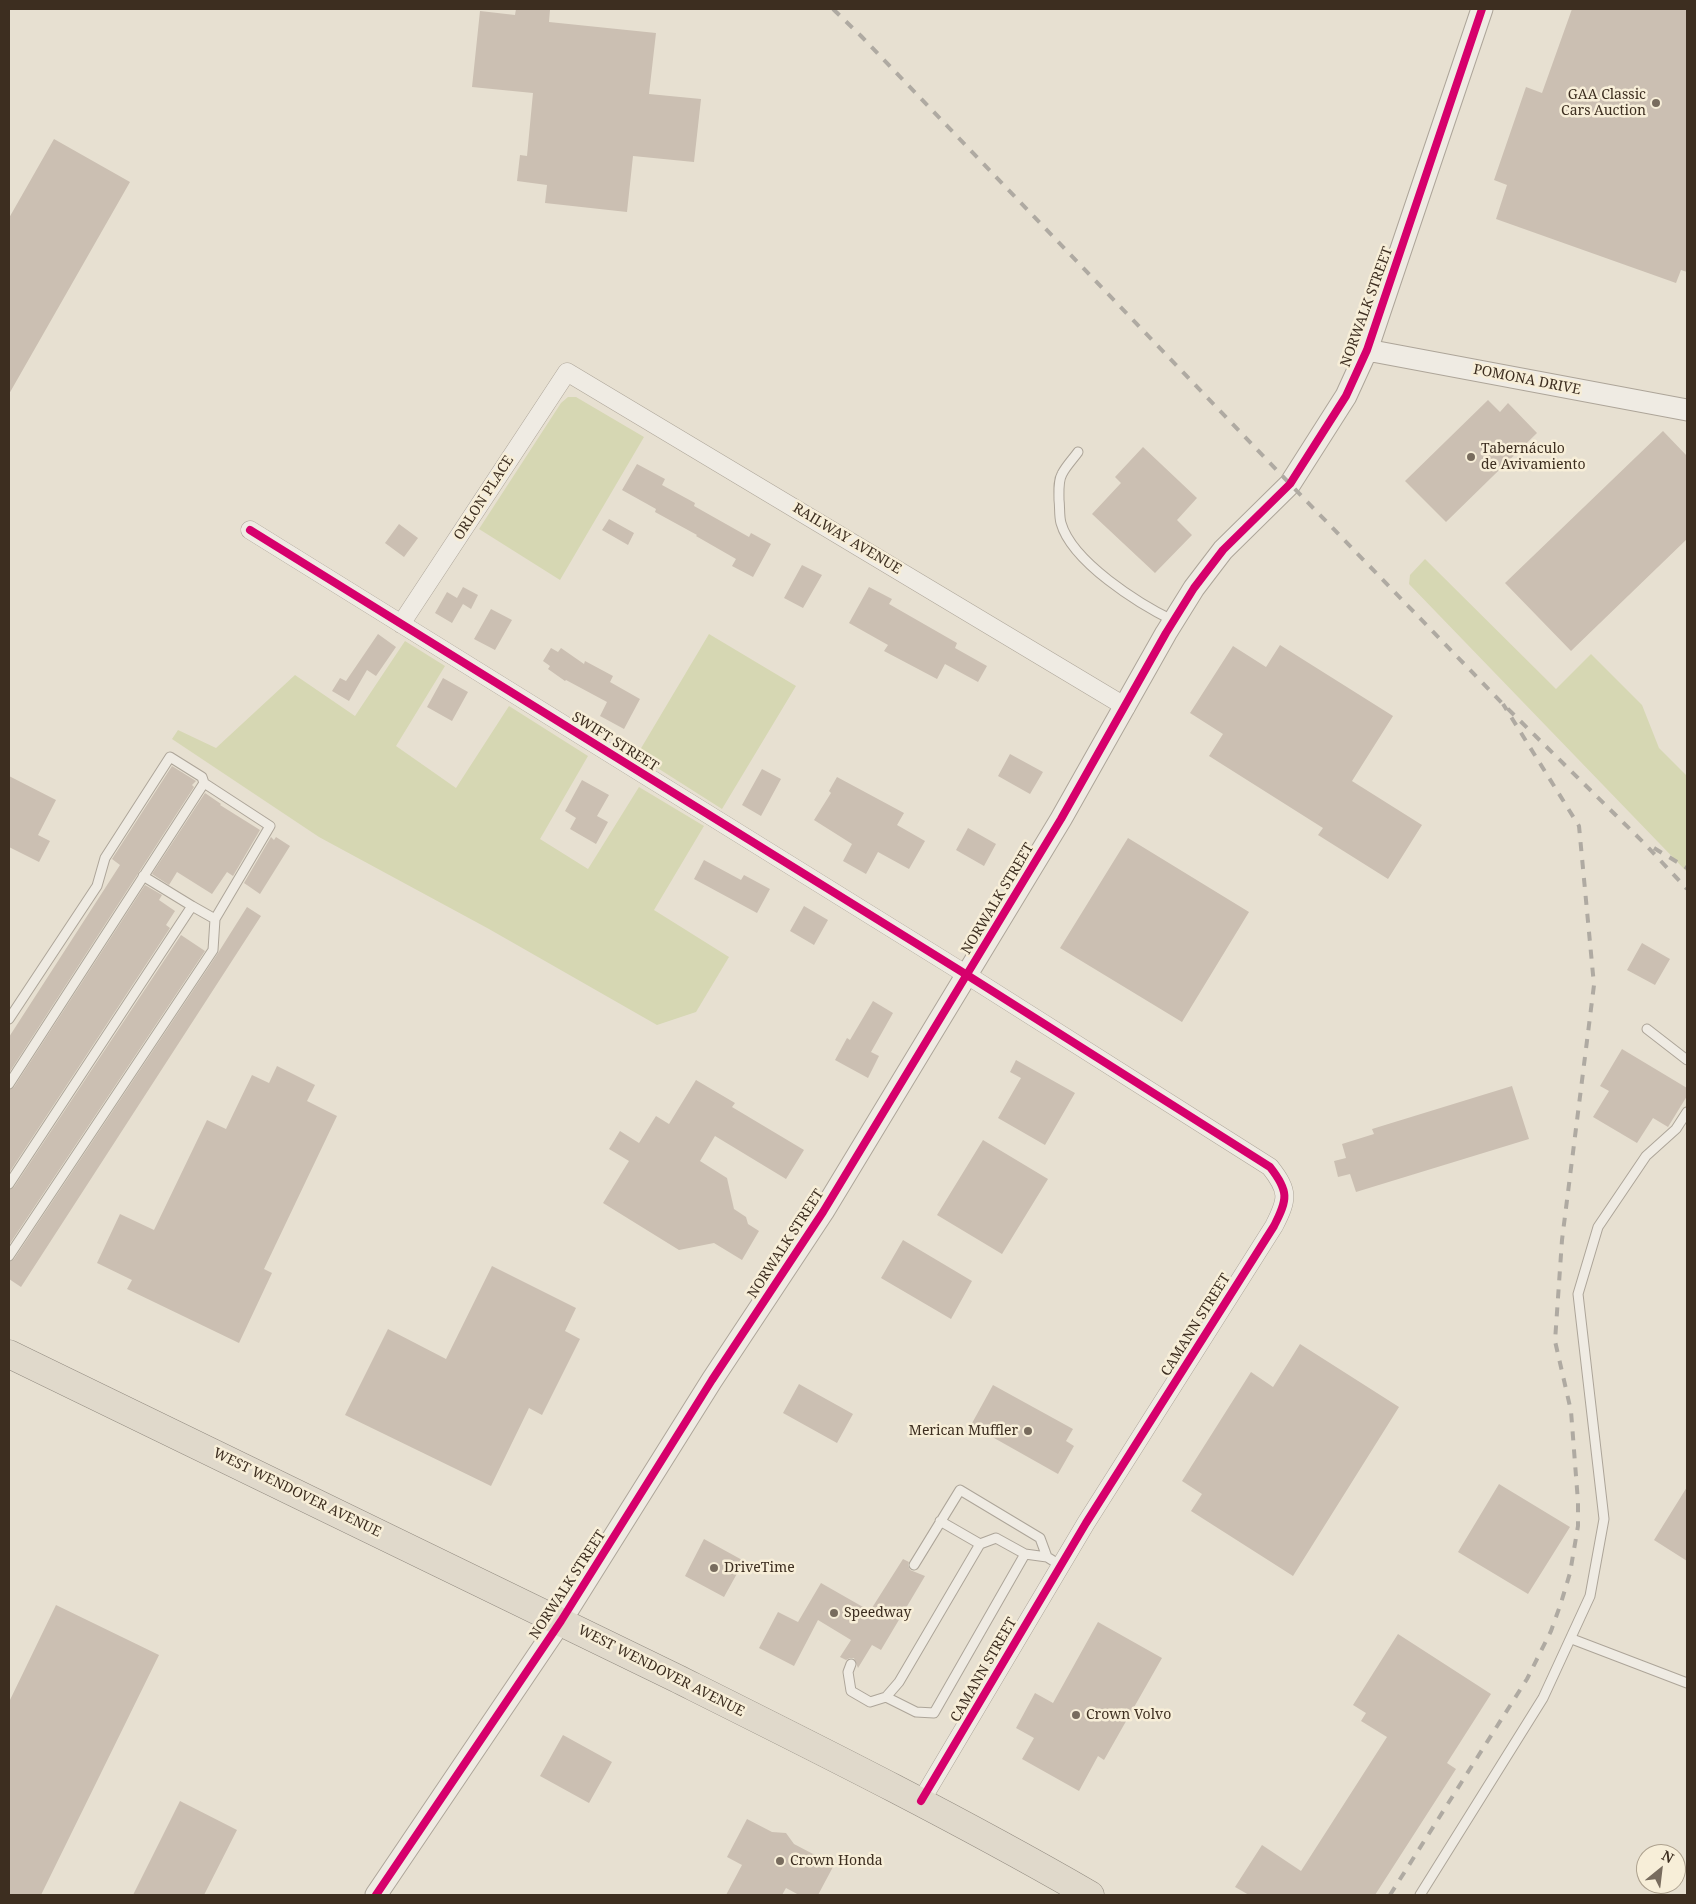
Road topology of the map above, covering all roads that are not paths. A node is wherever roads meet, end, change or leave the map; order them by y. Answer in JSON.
{"nodes":[{"id":1,"x":1482,"y":9,"type":"edge"},
{"id":2,"x":1367,"y":350,"type":"junction"},
{"id":3,"x":567,"y":372,"type":"joint"},
{"id":4,"x":1687,"y":410,"type":"edge"},
{"id":5,"x":1078,"y":452,"type":"dead end"},
{"id":6,"x":250,"y":530,"type":"dead end"},
{"id":7,"x":1174,"y":621,"type":"junction"},
{"id":8,"x":401,"y":624,"type":"junction"},
{"id":9,"x":1126,"y":707,"type":"junction"},
{"id":10,"x":204,"y":783,"type":"junction"},
{"id":11,"x":143,"y":876,"type":"junction"},
{"id":12,"x":192,"y":906,"type":"junction"},
{"id":13,"x":215,"y":919,"type":"junction"},
{"id":14,"x":967,"y":974,"type":"junction"},
{"id":15,"x":9,"y":1019,"type":"edge"},
{"id":16,"x":1647,"y":1029,"type":"dead end"},
{"id":17,"x":1687,"y":1060,"type":"edge"},
{"id":18,"x":9,"y":1084,"type":"edge"},
{"id":19,"x":1687,"y":1113,"type":"edge"},
{"id":20,"x":9,"y":1184,"type":"edge"},
{"id":21,"x":9,"y":1256,"type":"edge"},
{"id":22,"x":9,"y":1354,"type":"edge"},
{"id":23,"x":940,"y":1522,"type":"junction"},
{"id":24,"x":980,"y":1544,"type":"junction"},
{"id":25,"x":1025,"y":1554,"type":"junction"},
{"id":26,"x":1053,"y":1561,"type":"junction"},
{"id":27,"x":914,"y":1565,"type":"dead end"},
{"id":28,"x":561,"y":1621,"type":"junction"},
{"id":29,"x":1572,"y":1639,"type":"junction"},
{"id":30,"x":851,"y":1664,"type":"dead end"},
{"id":31,"x":1687,"y":1683,"type":"edge"},
{"id":32,"x":886,"y":1697,"type":"junction"},
{"id":33,"x":921,"y":1801,"type":"junction"},
{"id":34,"x":376,"y":1895,"type":"edge"},
{"id":35,"x":1090,"y":1895,"type":"edge"},
{"id":36,"x":1420,"y":1895,"type":"edge"}],
"edges":[{"from":1,"to":2,"type":"street","name":"NORWALK STREET"},
{"from":2,"to":4,"type":"street","name":"POMONA DRIVE"},
{"from":2,"to":7,"type":"street","name":"NORWALK STREET"},
{"from":3,"to":8,"type":"street","name":"ORLON PLACE"},
{"from":3,"to":9,"type":"street","name":"RAILWAY AVENUE"},
{"from":5,"to":7,"type":"lane"},
{"from":6,"to":8,"type":"street","name":"SWIFT STREET"},
{"from":7,"to":9,"type":"street","name":"NORWALK STREET"},
{"from":8,"to":14,"type":"street","name":"SWIFT STREET"},
{"from":9,"to":14,"type":"street","name":"NORWALK STREET"},
{"from":10,"to":11,"type":"lane"},
{"from":10,"to":13,"type":"lane"},
{"from":10,"to":15,"type":"lane"},
{"from":11,"to":12,"type":"lane"},
{"from":11,"to":18,"type":"lane"},
{"from":12,"to":13,"type":"lane"},
{"from":12,"to":20,"type":"lane"},
{"from":13,"to":21,"type":"lane"},
{"from":14,"to":26,"type":"street","name":"CAMANN STREET"},
{"from":14,"to":28,"type":"street","name":"NORWALK STREET"},
{"from":16,"to":17,"type":"lane"},
{"from":19,"to":29,"type":"lane"},
{"from":22,"to":28,"type":"highway","name":"WEST WENDOVER AVENUE"},
{"from":23,"to":24,"type":"lane"},
{"from":23,"to":26,"type":"lane"},
{"from":23,"to":27,"type":"lane"},
{"from":24,"to":25,"type":"lane"},
{"from":24,"to":32,"type":"lane"},
{"from":25,"to":26,"type":"lane"},
{"from":25,"to":32,"type":"lane"},
{"from":26,"to":33,"type":"street","name":"CAMANN STREET"},
{"from":28,"to":33,"type":"highway","name":"WEST WENDOVER AVENUE"},
{"from":28,"to":34,"type":"street","name":"NORWALK STREET"},
{"from":29,"to":31,"type":"lane"},
{"from":29,"to":36,"type":"lane"},
{"from":30,"to":32,"type":"lane"},
{"from":33,"to":35,"type":"highway","name":"WEST WENDOVER AVENUE"}]}
